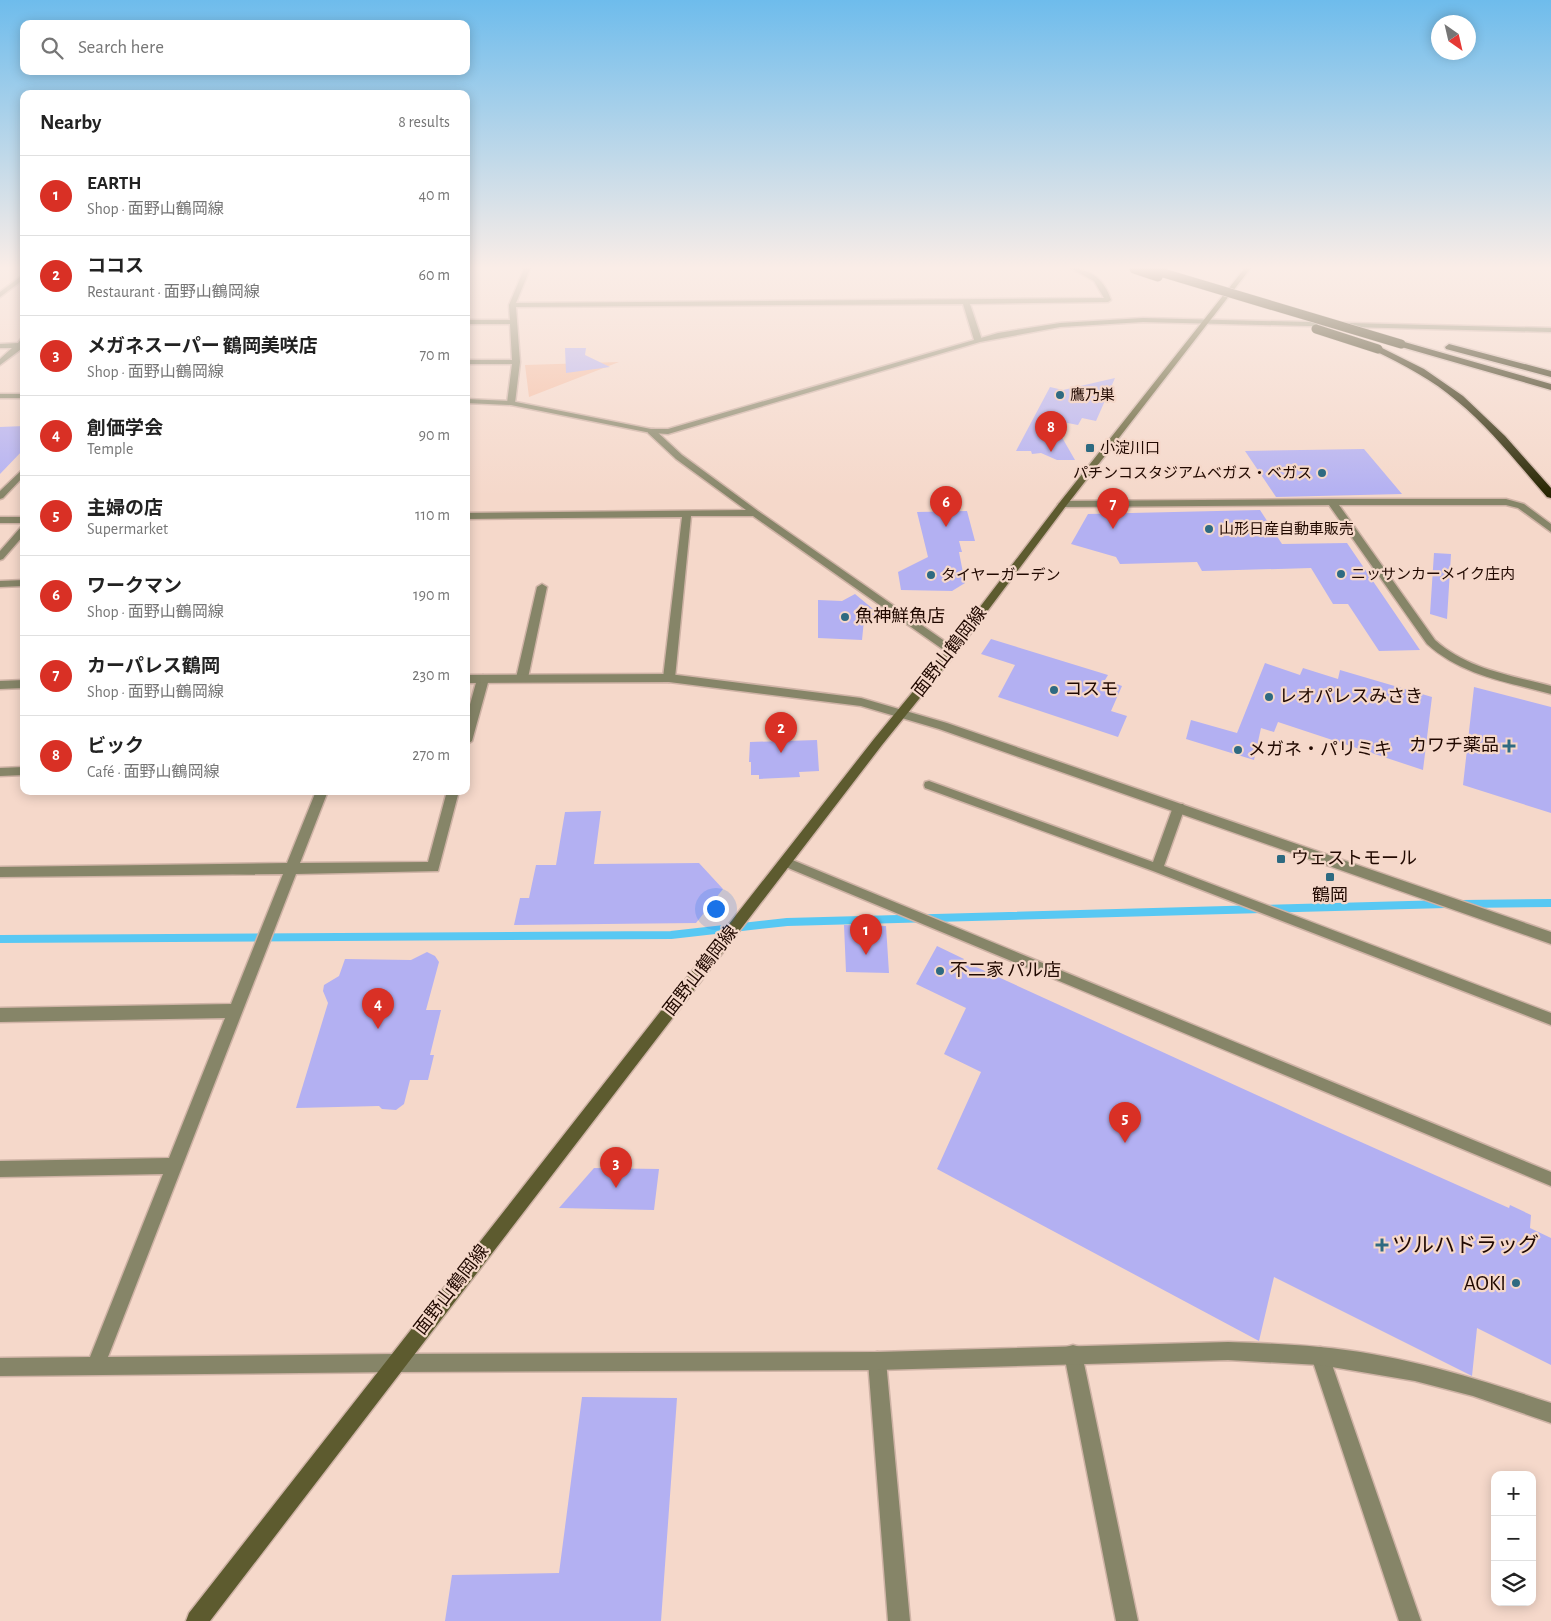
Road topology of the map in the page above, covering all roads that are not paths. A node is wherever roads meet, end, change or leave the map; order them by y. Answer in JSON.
{"nodes":[{"id":1,"x":15,"y":345,"type":"edge"},
{"id":2,"x":515,"y":345,"type":"edge"},
{"id":3,"x":962,"y":345,"type":"edge"},
{"id":4,"x":1188,"y":345,"type":"edge"},
{"id":5,"x":1362,"y":345,"type":"edge"},
{"id":6,"x":1421,"y":345,"type":"edge"},
{"id":7,"x":1423,"y":345,"type":"edge"},
{"id":8,"x":1441,"y":345,"type":"edge"},
{"id":9,"x":0,"y":346,"type":"edge"},
{"id":10,"x":20,"y":346,"type":"edge"},
{"id":11,"x":470,"y":362,"type":"edge"},
{"id":12,"x":516,"y":362,"type":"junction"},
{"id":13,"x":0,"y":363,"type":"edge"},
{"id":14,"x":1551,"y":374,"type":"edge"},
{"id":15,"x":1551,"y":381,"type":"edge"},
{"id":16,"x":1551,"y":387,"type":"edge"},
{"id":17,"x":0,"y":396,"type":"edge"},
{"id":18,"x":20,"y":396,"type":"edge"},
{"id":19,"x":470,"y":401,"type":"edge"},
{"id":20,"x":511,"y":403,"type":"junction"},
{"id":21,"x":651,"y":431,"type":"junction"},
{"id":22,"x":20,"y":475,"type":"edge"},
{"id":23,"x":1551,"y":495,"type":"edge"},
{"id":24,"x":0,"y":496,"type":"edge"},
{"id":25,"x":1332,"y":502,"type":"junction"},
{"id":26,"x":1063,"y":504,"type":"junction"},
{"id":27,"x":755,"y":513,"type":"junction"},
{"id":28,"x":687,"y":514,"type":"junction"},
{"id":29,"x":470,"y":516,"type":"edge"},
{"id":30,"x":0,"y":520,"type":"edge"},
{"id":31,"x":20,"y":520,"type":"edge"},
{"id":32,"x":1551,"y":529,"type":"edge"},
{"id":33,"x":20,"y":534,"type":"edge"},
{"id":34,"x":0,"y":557,"type":"edge"},
{"id":35,"x":20,"y":583,"type":"edge"},
{"id":36,"x":0,"y":584,"type":"edge"},
{"id":37,"x":542,"y":587,"type":"dead end"},
{"id":38,"x":952,"y":651,"type":"junction"},
{"id":39,"x":522,"y":678,"type":"junction"},
{"id":40,"x":669,"y":678,"type":"junction"},
{"id":41,"x":470,"y":679,"type":"edge"},
{"id":42,"x":483,"y":679,"type":"junction"},
{"id":43,"x":20,"y":684,"type":"edge"},
{"id":44,"x":0,"y":685,"type":"edge"},
{"id":45,"x":1551,"y":690,"type":"edge"},
{"id":46,"x":901,"y":713,"type":"junction"},
{"id":47,"x":470,"y":726,"type":"edge"},
{"id":48,"x":20,"y":771,"type":"edge"},
{"id":49,"x":0,"y":772,"type":"edge"},
{"id":50,"x":929,"y":785,"type":"dead end"},
{"id":51,"x":320,"y":795,"type":"edge"},
{"id":52,"x":452,"y":795,"type":"edge"},
{"id":53,"x":1179,"y":806,"type":"junction"},
{"id":54,"x":785,"y":862,"type":"junction"},
{"id":55,"x":291,"y":868,"type":"junction"},
{"id":56,"x":1157,"y":868,"type":"junction"},
{"id":57,"x":0,"y":872,"type":"edge"},
{"id":58,"x":1551,"y":938,"type":"edge"},
{"id":59,"x":235,"y":1011,"type":"junction"},
{"id":60,"x":0,"y":1015,"type":"edge"},
{"id":61,"x":1551,"y":1019,"type":"edge"},
{"id":62,"x":174,"y":1166,"type":"junction"},
{"id":63,"x":0,"y":1169,"type":"edge"},
{"id":64,"x":1551,"y":1179,"type":"edge"},
{"id":65,"x":1073,"y":1354,"type":"junction"},
{"id":66,"x":1320,"y":1356,"type":"junction"},
{"id":67,"x":877,"y":1361,"type":"junction"},
{"id":68,"x":395,"y":1363,"type":"junction"},
{"id":69,"x":95,"y":1367,"type":"junction"},
{"id":70,"x":0,"y":1368,"type":"edge"},
{"id":71,"x":1551,"y":1412,"type":"edge"},
{"id":72,"x":197,"y":1621,"type":"edge"},
{"id":73,"x":899,"y":1621,"type":"edge"},
{"id":74,"x":1127,"y":1621,"type":"edge"},
{"id":75,"x":1410,"y":1621,"type":"edge"}],
"edges":[{"from":1,"to":9,"type":"street"},
{"from":2,"to":12,"type":"street"},
{"from":3,"to":21,"type":"street"},
{"from":4,"to":26,"type":"main road","name":"面野山鶴岡線"},
{"from":5,"to":23,"type":"highway","bridge":true},
{"from":6,"to":16,"type":"highway"},
{"from":7,"to":15,"type":"highway"},
{"from":8,"to":14,"type":"highway"},
{"from":10,"to":13,"type":"street"},
{"from":11,"to":12,"type":"street"},
{"from":12,"to":20,"type":"street"},
{"from":17,"to":18,"type":"street"},
{"from":19,"to":20,"type":"street"},
{"from":20,"to":21,"type":"street"},
{"from":21,"to":27,"type":"street"},
{"from":22,"to":24,"type":"street"},
{"from":25,"to":26,"type":"street"},
{"from":25,"to":32,"type":"street"},
{"from":25,"to":45,"type":"street"},
{"from":26,"to":38,"type":"main road","name":"面野山鶴岡線"},
{"from":27,"to":28,"type":"street"},
{"from":27,"to":38,"type":"street"},
{"from":28,"to":29,"type":"street"},
{"from":28,"to":40,"type":"street"},
{"from":30,"to":31,"type":"street"},
{"from":33,"to":34,"type":"street"},
{"from":35,"to":36,"type":"street"},
{"from":37,"to":39,"type":"street"},
{"from":38,"to":46,"type":"main road","name":"面野山鶴岡線"},
{"from":39,"to":40,"type":"street"},
{"from":39,"to":42,"type":"street"},
{"from":40,"to":46,"type":"street"},
{"from":41,"to":42,"type":"street"},
{"from":42,"to":47,"type":"street"},
{"from":43,"to":44,"type":"street"},
{"from":46,"to":53,"type":"street"},
{"from":46,"to":54,"type":"main road","name":"面野山鶴岡線"},
{"from":48,"to":49,"type":"street"},
{"from":50,"to":56,"type":"lane"},
{"from":51,"to":55,"type":"street"},
{"from":52,"to":55,"type":"street"},
{"from":53,"to":56,"type":"lane"},
{"from":53,"to":58,"type":"street"},
{"from":54,"to":64,"type":"lane"},
{"from":54,"to":68,"type":"main road","name":"面野山鶴岡線"},
{"from":55,"to":57,"type":"street"},
{"from":55,"to":59,"type":"street"},
{"from":56,"to":61,"type":"lane"},
{"from":59,"to":60,"type":"street"},
{"from":59,"to":62,"type":"street"},
{"from":62,"to":63,"type":"street"},
{"from":62,"to":69,"type":"street"},
{"from":65,"to":66,"type":"street"},
{"from":65,"to":67,"type":"street"},
{"from":65,"to":74,"type":"street"},
{"from":66,"to":71,"type":"street"},
{"from":66,"to":75,"type":"street"},
{"from":67,"to":68,"type":"street"},
{"from":67,"to":73,"type":"street"},
{"from":68,"to":69,"type":"street"},
{"from":68,"to":72,"type":"main road","name":"面野山鶴岡線"},
{"from":69,"to":70,"type":"street"}]}
